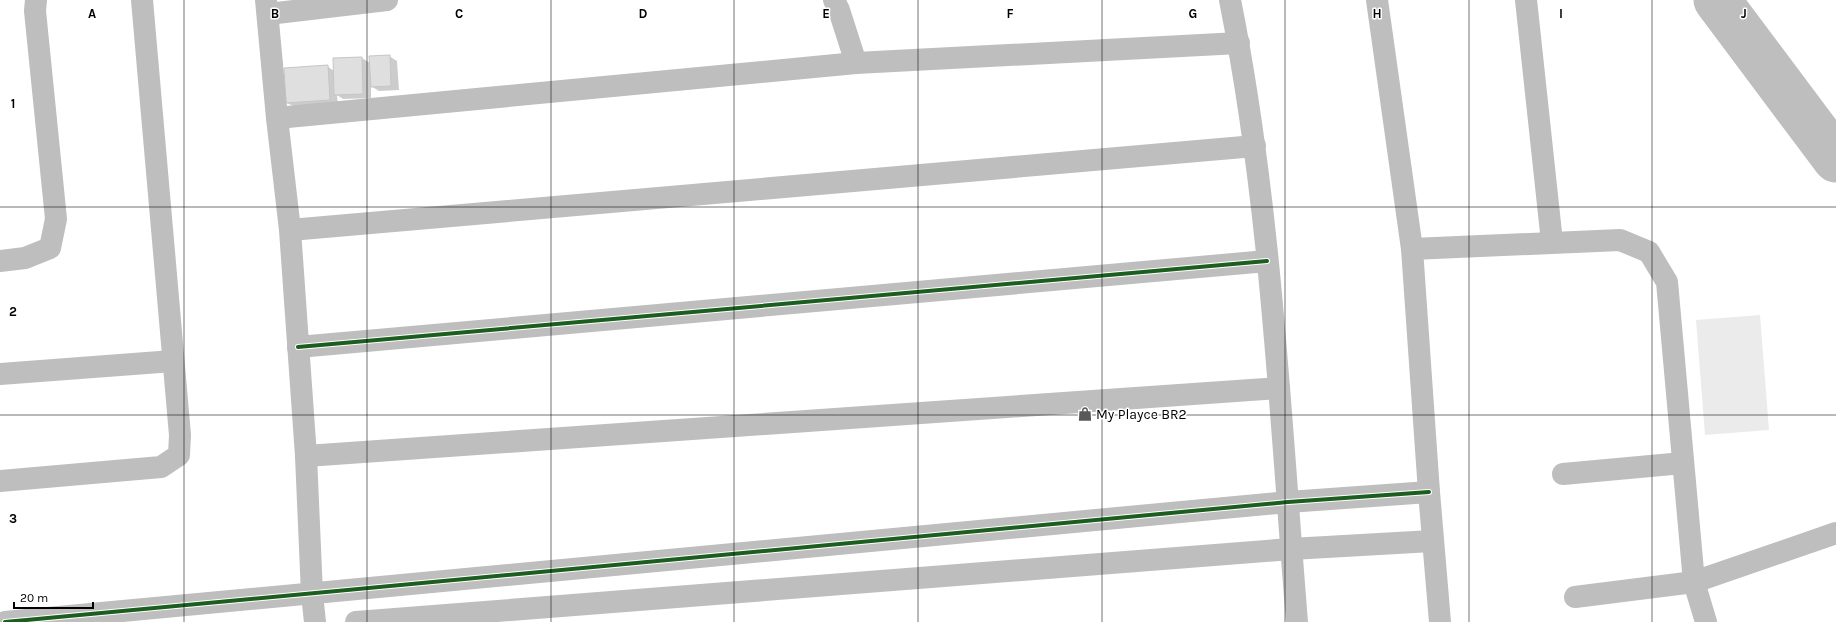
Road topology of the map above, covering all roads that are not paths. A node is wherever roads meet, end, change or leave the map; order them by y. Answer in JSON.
{"nodes":[{"id":1,"x":36,"y":0,"type":"edge"},
{"id":2,"x":142,"y":0,"type":"edge"},
{"id":3,"x":387,"y":0,"type":"edge"},
{"id":4,"x":834,"y":0,"type":"edge"},
{"id":5,"x":1230,"y":0,"type":"edge"},
{"id":6,"x":1377,"y":0,"type":"edge"},
{"id":7,"x":1526,"y":0,"type":"edge"},
{"id":8,"x":267,"y":7,"type":"edge"},
{"id":9,"x":1239,"y":42,"type":"junction"},
{"id":10,"x":856,"y":63,"type":"junction"},
{"id":11,"x":276,"y":118,"type":"junction"},
{"id":12,"x":1255,"y":146,"type":"junction"},
{"id":13,"x":290,"y":230,"type":"junction"},
{"id":14,"x":1552,"y":242,"type":"junction"},
{"id":15,"x":1412,"y":249,"type":"junction"},
{"id":16,"x":0,"y":261,"type":"edge"},
{"id":17,"x":1267,"y":261,"type":"junction"},
{"id":18,"x":298,"y":347,"type":"junction"},
{"id":19,"x":173,"y":361,"type":"junction"},
{"id":20,"x":0,"y":374,"type":"edge"},
{"id":21,"x":1279,"y":388,"type":"junction"},
{"id":22,"x":306,"y":456,"type":"junction"},
{"id":23,"x":1683,"y":463,"type":"junction"},
{"id":24,"x":1563,"y":474,"type":"dead end"},
{"id":25,"x":0,"y":481,"type":"edge"},
{"id":26,"x":1428,"y":492,"type":"junction"},
{"id":27,"x":1288,"y":502,"type":"junction"},
{"id":28,"x":1836,"y":533,"type":"edge"},
{"id":29,"x":1432,"y":541,"type":"junction"},
{"id":30,"x":1291,"y":550,"type":"junction"},
{"id":31,"x":1694,"y":582,"type":"junction"},
{"id":32,"x":312,"y":594,"type":"junction"},
{"id":33,"x":1575,"y":597,"type":"dead end"},
{"id":34,"x":5,"y":622,"type":"edge"},
{"id":35,"x":315,"y":622,"type":"edge"},
{"id":36,"x":356,"y":622,"type":"edge"},
{"id":37,"x":1297,"y":622,"type":"edge"},
{"id":38,"x":1440,"y":622,"type":"edge"},
{"id":39,"x":1706,"y":622,"type":"edge"}],
"edges":[{"from":1,"to":16,"type":"street"},
{"from":2,"to":19,"type":"street"},
{"from":3,"to":8,"type":"street"},
{"from":4,"to":10,"type":"street"},
{"from":5,"to":9,"type":"street"},
{"from":6,"to":15,"type":"street"},
{"from":7,"to":14,"type":"street"},
{"from":8,"to":11,"type":"street"},
{"from":9,"to":10,"type":"street"},
{"from":9,"to":12,"type":"street"},
{"from":10,"to":11,"type":"street"},
{"from":11,"to":13,"type":"street"},
{"from":12,"to":13,"type":"street"},
{"from":12,"to":17,"type":"street"},
{"from":13,"to":18,"type":"street"},
{"from":14,"to":15,"type":"street"},
{"from":14,"to":23,"type":"street"},
{"from":15,"to":26,"type":"street"},
{"from":17,"to":18,"type":"street"},
{"from":17,"to":21,"type":"street"},
{"from":18,"to":22,"type":"street"},
{"from":19,"to":20,"type":"street"},
{"from":19,"to":25,"type":"street"},
{"from":21,"to":22,"type":"street"},
{"from":21,"to":27,"type":"street"},
{"from":22,"to":32,"type":"street"},
{"from":23,"to":24,"type":"street"},
{"from":23,"to":31,"type":"street"},
{"from":26,"to":27,"type":"street"},
{"from":26,"to":29,"type":"street"},
{"from":27,"to":30,"type":"street"},
{"from":27,"to":32,"type":"street"},
{"from":28,"to":31,"type":"street"},
{"from":29,"to":30,"type":"street"},
{"from":29,"to":38,"type":"street"},
{"from":30,"to":36,"type":"street"},
{"from":30,"to":37,"type":"street"},
{"from":31,"to":33,"type":"street"},
{"from":31,"to":39,"type":"street"},
{"from":32,"to":34,"type":"street"},
{"from":32,"to":35,"type":"street"}]}
